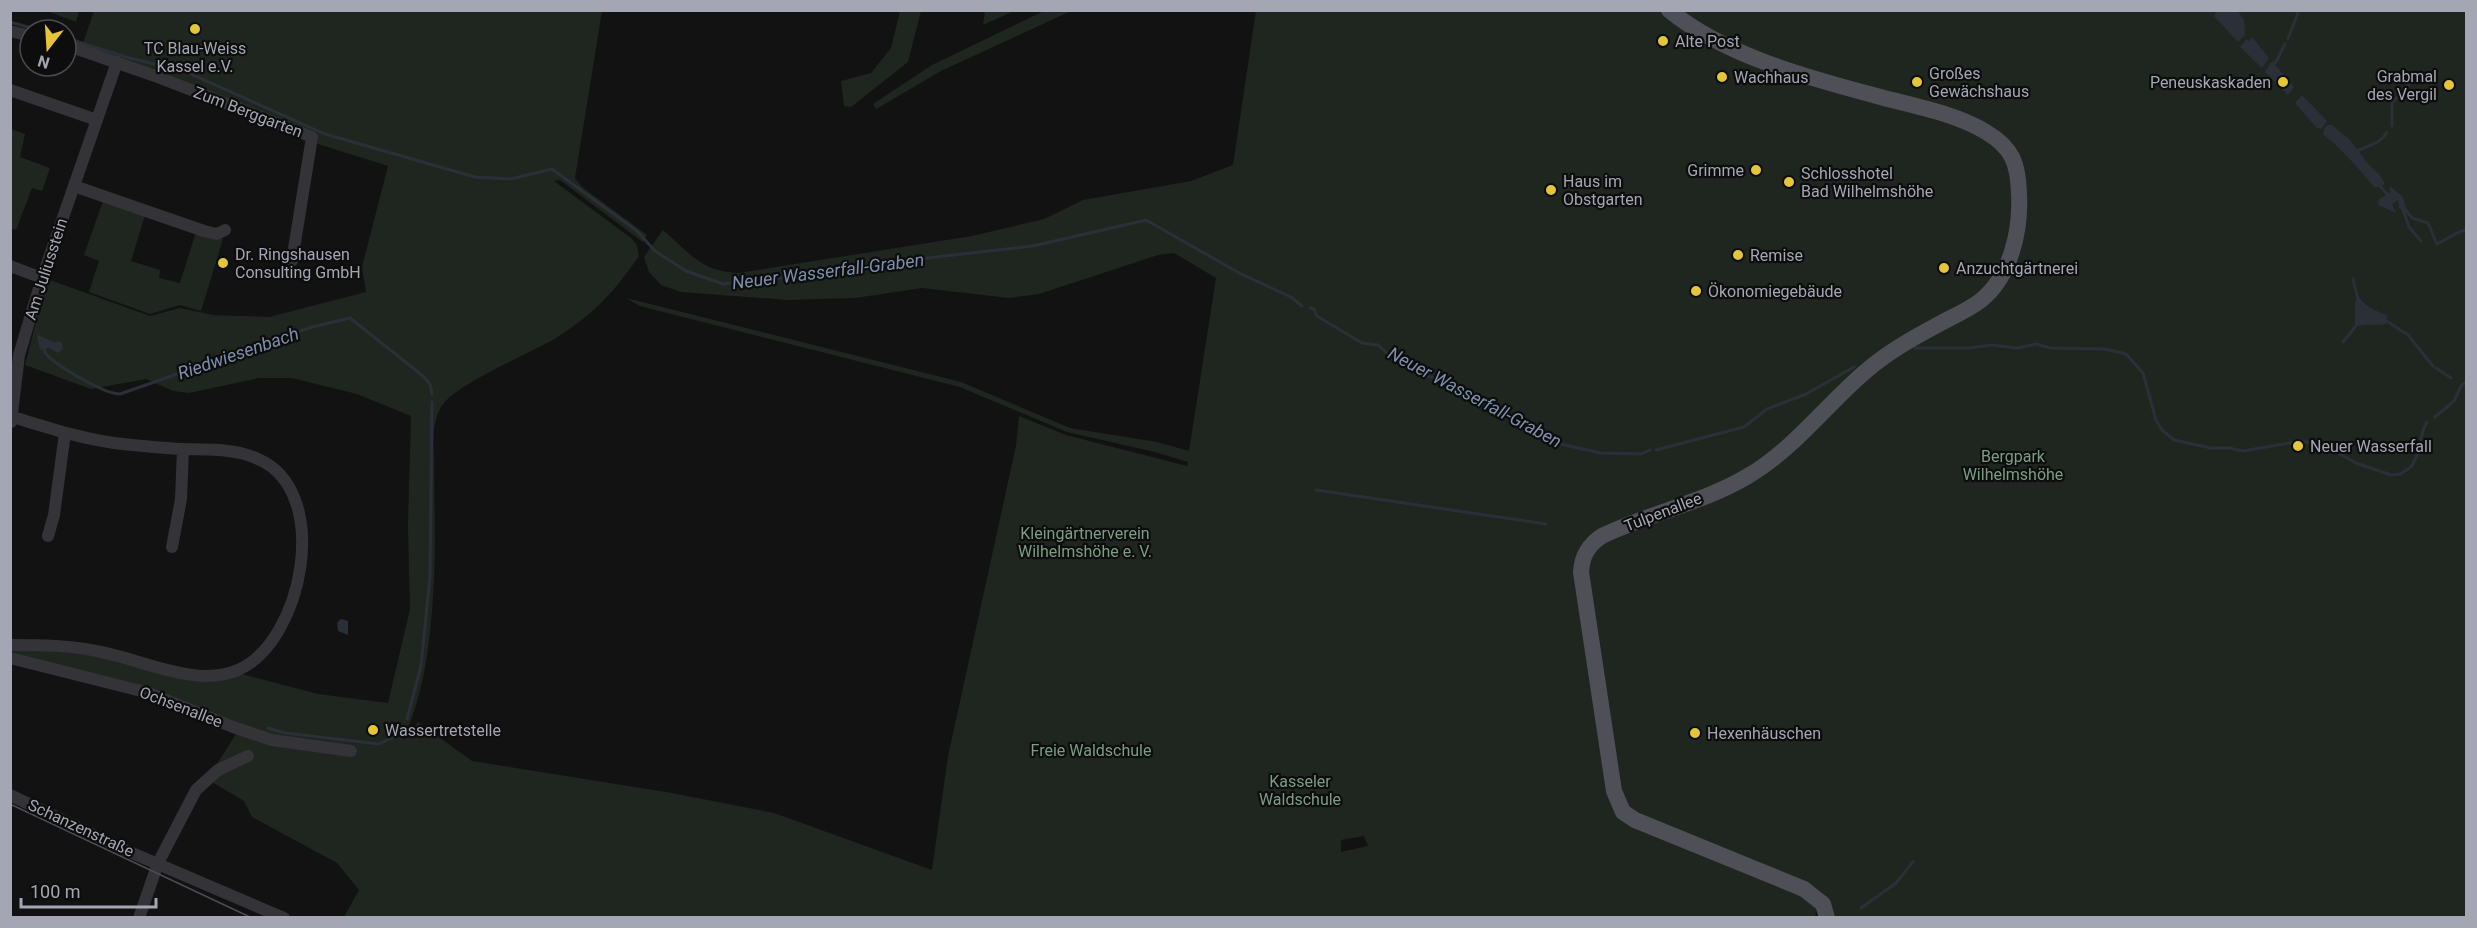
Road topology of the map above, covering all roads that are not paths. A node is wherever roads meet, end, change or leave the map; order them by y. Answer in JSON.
{"nodes":[{"id":1,"x":1669,"y":10,"type":"edge"},
{"id":2,"x":78,"y":49,"type":"edge"},
{"id":3,"x":117,"y":62,"type":"junction"},
{"id":4,"x":10,"y":90,"type":"edge"},
{"id":5,"x":97,"y":120,"type":"junction"},
{"id":6,"x":74,"y":186,"type":"junction"},
{"id":7,"x":225,"y":230,"type":"dead end"},
{"id":8,"x":292,"y":261,"type":"dead end"},
{"id":9,"x":10,"y":266,"type":"edge"},
{"id":10,"x":42,"y":278,"type":"junction"},
{"id":11,"x":12,"y":420,"type":"edge"},
{"id":12,"x":65,"y":433,"type":"junction"},
{"id":13,"x":183,"y":449,"type":"junction"},
{"id":14,"x":48,"y":536,"type":"dead end"},
{"id":15,"x":172,"y":547,"type":"dead end"},
{"id":16,"x":10,"y":645,"type":"edge"},
{"id":17,"x":10,"y":658,"type":"edge"},
{"id":18,"x":351,"y":751,"type":"dead end"},
{"id":19,"x":248,"y":756,"type":"dead end"},
{"id":20,"x":10,"y":795,"type":"edge"},
{"id":21,"x":158,"y":863,"type":"junction"},
{"id":22,"x":139,"y":918,"type":"edge"},
{"id":23,"x":284,"y":918,"type":"edge"},
{"id":24,"x":1827,"y":918,"type":"edge"}],
"edges":[{"from":1,"to":24,"type":"main road","name":"Tulpenallee"},
{"from":2,"to":3,"type":"street","name":"Zum Berggarten"},
{"from":3,"to":5,"type":"street","name":"Am Juliusstein"},
{"from":3,"to":8,"type":"street","name":"Zum Berggarten"},
{"from":4,"to":5,"type":"street"},
{"from":5,"to":6,"type":"street","name":"Am Juliusstein"},
{"from":6,"to":7,"type":"street"},
{"from":6,"to":10,"type":"street","name":"Am Juliusstein"},
{"from":9,"to":10,"type":"street"},
{"from":10,"to":11,"type":"street","name":"Am Juliusstein"},
{"from":11,"to":12,"type":"street"},
{"from":12,"to":13,"type":"street"},
{"from":12,"to":14,"type":"street"},
{"from":13,"to":15,"type":"street"},
{"from":13,"to":16,"type":"street"},
{"from":17,"to":18,"type":"street","name":"Ochsenallee"},
{"from":19,"to":21,"type":"street"},
{"from":20,"to":21,"type":"street","name":"Schanzenstraße"},
{"from":21,"to":22,"type":"street"},
{"from":21,"to":23,"type":"street","name":"Schanzenstraße"}]}
